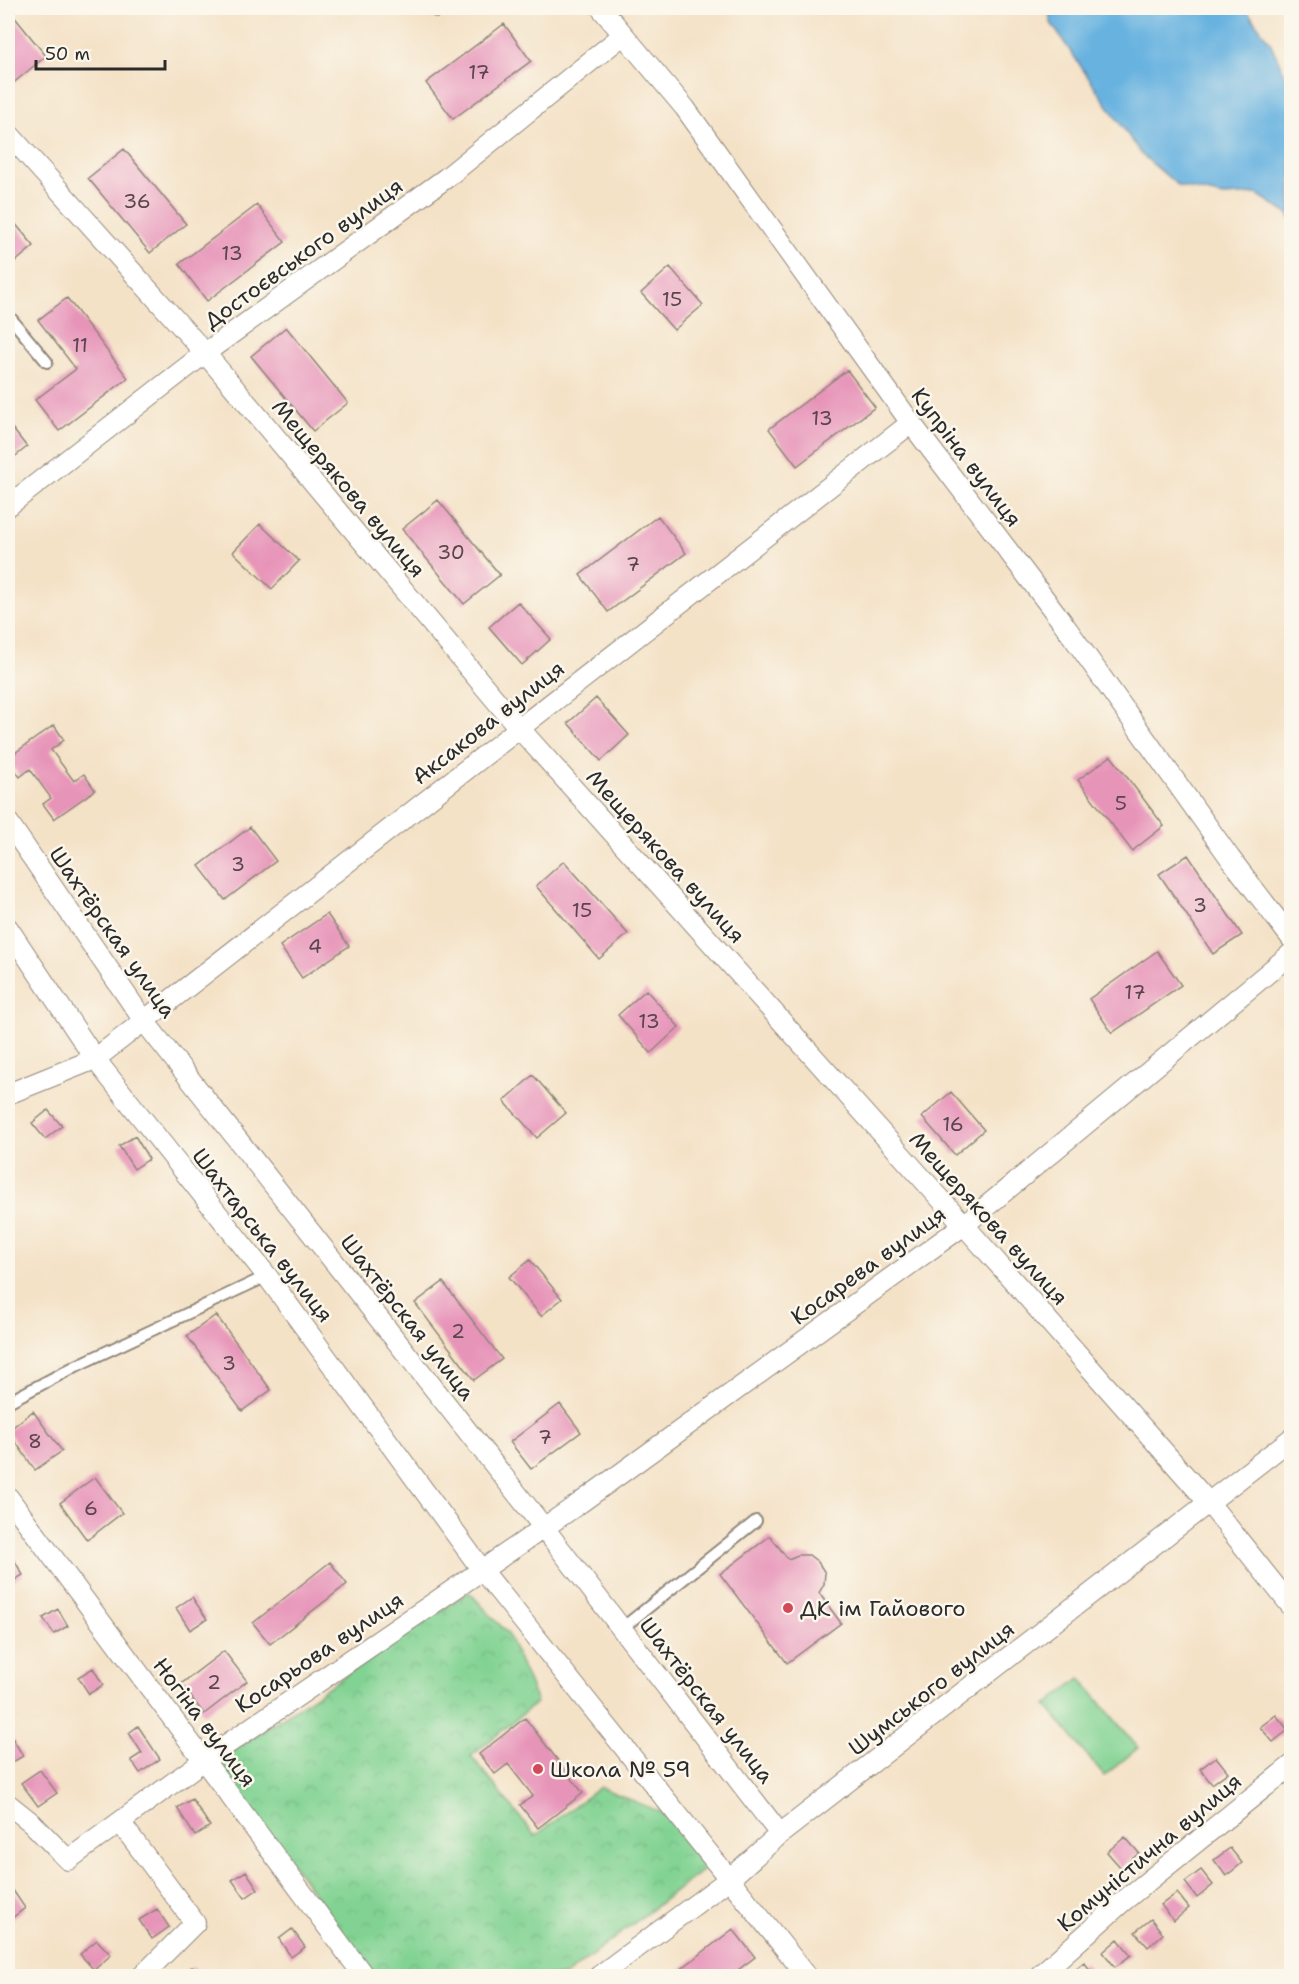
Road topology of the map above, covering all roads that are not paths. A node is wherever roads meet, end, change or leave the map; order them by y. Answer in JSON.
{"nodes":[{"id":1,"x":601,"y":8,"type":"edge"},
{"id":2,"x":623,"y":35,"type":"junction"},
{"id":3,"x":8,"y":133,"type":"edge"},
{"id":4,"x":8,"y":315,"type":"edge"},
{"id":5,"x":205,"y":353,"type":"junction"},
{"id":6,"x":47,"y":362,"type":"dead end"},
{"id":7,"x":911,"y":423,"type":"junction"},
{"id":8,"x":8,"y":506,"type":"edge"},
{"id":9,"x":519,"y":728,"type":"junction"},
{"id":10,"x":8,"y":822,"type":"edge"},
{"id":11,"x":8,"y":928,"type":"edge"},
{"id":12,"x":1292,"y":939,"type":"edge"},
{"id":13,"x":1292,"y":953,"type":"edge"},
{"id":14,"x":144,"y":1021,"type":"junction"},
{"id":15,"x":95,"y":1059,"type":"junction"},
{"id":16,"x":8,"y":1094,"type":"edge"},
{"id":17,"x":964,"y":1225,"type":"junction"},
{"id":18,"x":267,"y":1275,"type":"junction"},
{"id":19,"x":8,"y":1402,"type":"edge"},
{"id":20,"x":1292,"y":1438,"type":"edge"},
{"id":21,"x":8,"y":1497,"type":"edge"},
{"id":22,"x":1209,"y":1503,"type":"junction"},
{"id":23,"x":756,"y":1521,"type":"dead end"},
{"id":24,"x":544,"y":1528,"type":"junction"},
{"id":25,"x":482,"y":1570,"type":"junction"},
{"id":26,"x":1292,"y":1607,"type":"edge"},
{"id":27,"x":621,"y":1629,"type":"junction"},
{"id":28,"x":204,"y":1760,"type":"junction"},
{"id":29,"x":1292,"y":1765,"type":"edge"},
{"id":30,"x":8,"y":1804,"type":"edge"},
{"id":31,"x":120,"y":1822,"type":"junction"},
{"id":32,"x":780,"y":1834,"type":"junction"},
{"id":33,"x":729,"y":1880,"type":"junction"},
{"id":34,"x":142,"y":1977,"type":"edge"},
{"id":35,"x":364,"y":1977,"type":"edge"},
{"id":36,"x":599,"y":1977,"type":"edge"},
{"id":37,"x":807,"y":1977,"type":"edge"},
{"id":38,"x":1039,"y":1977,"type":"edge"}],
"edges":[{"from":1,"to":2,"type":"street","name":"Купріна вулиця"},
{"from":2,"to":5,"type":"street","name":"Достоєвського вулиця"},
{"from":2,"to":7,"type":"street","name":"Купріна вулиця"},
{"from":3,"to":5,"type":"street","name":"Мещерякова вулиця"},
{"from":4,"to":6,"type":"lane"},
{"from":5,"to":8,"type":"street","name":"Достоєвського вулиця"},
{"from":5,"to":9,"type":"street","name":"Мещерякова вулиця"},
{"from":7,"to":9,"type":"street","name":"Аксакова вулиця"},
{"from":7,"to":12,"type":"street","name":"Купріна вулиця"},
{"from":9,"to":14,"type":"street","name":"Аксакова вулиця"},
{"from":9,"to":17,"type":"street","name":"Мещерякова вулиця"},
{"from":10,"to":14,"type":"street","name":"Шахтёрская улица"},
{"from":11,"to":15,"type":"street","name":"Шахтарська вулиця"},
{"from":13,"to":17,"type":"street","name":"Косарева вулиця"},
{"from":14,"to":15,"type":"street","name":"Аксакова вулиця"},
{"from":14,"to":24,"type":"street","name":"Шахтёрская улица"},
{"from":15,"to":16,"type":"street","name":"Аксакова вулиця"},
{"from":15,"to":18,"type":"street","name":"Шахтарська вулиця"},
{"from":17,"to":22,"type":"street","name":"Мещерякова вулиця"},
{"from":17,"to":24,"type":"street","name":"Косарева вулиця"},
{"from":18,"to":19,"type":"lane"},
{"from":18,"to":25,"type":"street","name":"Шахтарська вулиця"},
{"from":20,"to":22,"type":"street","name":"Шумського вулиця"},
{"from":21,"to":28,"type":"street","name":"Ногіна вулиця"},
{"from":22,"to":26,"type":"street","name":"Мещерякова вулиця"},
{"from":22,"to":32,"type":"street","name":"Шумського вулиця"},
{"from":23,"to":27,"type":"lane"},
{"from":24,"to":25,"type":"street","name":"Косарева вулиця"},
{"from":24,"to":27,"type":"street","name":"Шахтёрская улица"},
{"from":25,"to":28,"type":"street","name":"Косарьова вулиця"},
{"from":25,"to":33,"type":"street","name":"Шахтарська вулиця"},
{"from":27,"to":32,"type":"street","name":"Шахтёрская улица"},
{"from":28,"to":31,"type":"street","name":"Косарьова вулиця"},
{"from":28,"to":35,"type":"street","name":"Ногіна вулиця"},
{"from":29,"to":38,"type":"street","name":"Комуністична вулиця"},
{"from":30,"to":31,"type":"street","name":"Косарьова вулиця"},
{"from":31,"to":34,"type":"street"},
{"from":32,"to":33,"type":"street","name":"Шумського вулиця"},
{"from":33,"to":36,"type":"street","name":"Шумського вулиця"},
{"from":33,"to":37,"type":"street","name":"Шахтарська вулиця"}]}
